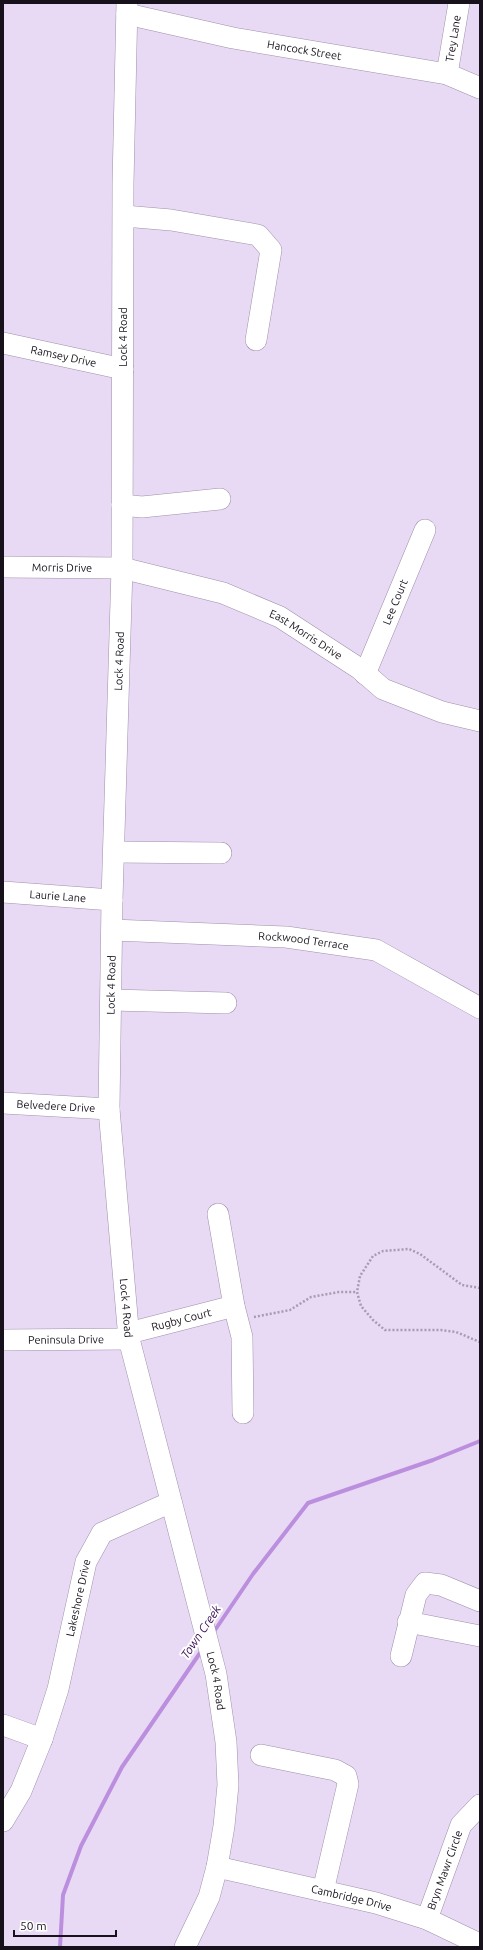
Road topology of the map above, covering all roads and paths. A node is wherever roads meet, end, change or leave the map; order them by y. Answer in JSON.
{"nodes":[{"id":1,"x":459,"y":3,"type":"edge"},
{"id":2,"x":127,"y":8,"type":"edge"},
{"id":3,"x":447,"y":74,"type":"junction"},
{"id":4,"x":480,"y":88,"type":"edge"},
{"id":5,"x":124,"y":216,"type":"junction"},
{"id":6,"x":256,"y":340,"type":"dead end"},
{"id":7,"x":3,"y":343,"type":"edge"},
{"id":8,"x":123,"y":369,"type":"junction"},
{"id":9,"x":220,"y":499,"type":"dead end"},
{"id":10,"x":122,"y":505,"type":"junction"},
{"id":11,"x":425,"y":530,"type":"dead end"},
{"id":12,"x":3,"y":567,"type":"edge"},
{"id":13,"x":122,"y":568,"type":"junction"},
{"id":14,"x":365,"y":674,"type":"junction"},
{"id":15,"x":480,"y":721,"type":"edge"},
{"id":16,"x":114,"y":852,"type":"junction"},
{"id":17,"x":221,"y":853,"type":"dead end"},
{"id":18,"x":3,"y":892,"type":"edge"},
{"id":19,"x":112,"y":900,"type":"junction"},
{"id":20,"x":112,"y":930,"type":"junction"},
{"id":21,"x":111,"y":1000,"type":"junction"},
{"id":22,"x":226,"y":1003,"type":"dead end"},
{"id":23,"x":480,"y":1008,"type":"edge"},
{"id":24,"x":3,"y":1103,"type":"edge"},
{"id":25,"x":109,"y":1109,"type":"junction"},
{"id":26,"x":218,"y":1214,"type":"dead end"},
{"id":27,"x":480,"y":1288,"type":"edge"},
{"id":28,"x":357,"y":1292,"type":"junction"},
{"id":29,"x":236,"y":1313,"type":"junction"},
{"id":30,"x":129,"y":1336,"type":"junction"},
{"id":31,"x":3,"y":1340,"type":"edge"},
{"id":32,"x":480,"y":1342,"type":"edge"},
{"id":33,"x":243,"y":1413,"type":"dead end"},
{"id":34,"x":171,"y":1502,"type":"junction"},
{"id":35,"x":480,"y":1601,"type":"edge"},
{"id":36,"x":408,"y":1622,"type":"junction"},
{"id":37,"x":480,"y":1636,"type":"edge"},
{"id":38,"x":401,"y":1656,"type":"dead end"},
{"id":39,"x":3,"y":1725,"type":"edge"},
{"id":40,"x":3,"y":1739,"type":"edge"},
{"id":41,"x":42,"y":1739,"type":"junction"},
{"id":42,"x":261,"y":1755,"type":"dead end"},
{"id":43,"x":480,"y":1805,"type":"edge"},
{"id":44,"x":3,"y":1821,"type":"edge"},
{"id":45,"x":217,"y":1867,"type":"junction"},
{"id":46,"x":323,"y":1891,"type":"junction"},
{"id":47,"x":427,"y":1919,"type":"junction"},
{"id":48,"x":480,"y":1946,"type":"edge"},
{"id":49,"x":185,"y":1947,"type":"edge"}],
"edges":[{"from":1,"to":3,"type":"street","name":"Trey Lane"},
{"from":2,"to":3,"type":"street","name":"Hancock Street"},
{"from":2,"to":5,"type":"street","name":"Lock 4 Road"},
{"from":3,"to":4,"type":"street","name":"Hancock Street"},
{"from":5,"to":6,"type":"street"},
{"from":5,"to":8,"type":"street","name":"Lock 4 Road"},
{"from":7,"to":8,"type":"street","name":"Ramsey Drive"},
{"from":8,"to":10,"type":"street","name":"Lock 4 Road"},
{"from":9,"to":10,"type":"street"},
{"from":10,"to":13,"type":"street","name":"Lock 4 Road"},
{"from":11,"to":14,"type":"street","name":"Lee Court"},
{"from":12,"to":13,"type":"street","name":"Morris Drive"},
{"from":13,"to":14,"type":"street","name":"East Morris Drive"},
{"from":13,"to":16,"type":"street","name":"Lock 4 Road"},
{"from":14,"to":15,"type":"street","name":"East Morris Drive"},
{"from":16,"to":17,"type":"street"},
{"from":16,"to":19,"type":"street","name":"Lock 4 Road"},
{"from":18,"to":19,"type":"street","name":"Laurie Lane"},
{"from":19,"to":20,"type":"street","name":"Lock 4 Road"},
{"from":20,"to":21,"type":"street","name":"Lock 4 Road"},
{"from":20,"to":23,"type":"street","name":"Rockwood Terrace"},
{"from":21,"to":22,"type":"street"},
{"from":21,"to":25,"type":"street","name":"Lock 4 Road"},
{"from":24,"to":25,"type":"street","name":"Belvedere Drive"},
{"from":25,"to":30,"type":"street","name":"Lock 4 Road"},
{"from":26,"to":29,"type":"street"},
{"from":27,"to":28,"type":"path"},
{"from":28,"to":29,"type":"path"},
{"from":28,"to":32,"type":"path"},
{"from":29,"to":30,"type":"street","name":"Rugby Court"},
{"from":29,"to":33,"type":"street"},
{"from":30,"to":31,"type":"street","name":"Peninsula Drive"},
{"from":30,"to":34,"type":"street","name":"Lock 4 Road"},
{"from":34,"to":41,"type":"street","name":"Lakeshore Drive"},
{"from":34,"to":45,"type":"street","name":"Lock 4 Road"},
{"from":35,"to":36,"type":"street"},
{"from":36,"to":37,"type":"street"},
{"from":36,"to":38,"type":"street"},
{"from":39,"to":41,"type":"street"},
{"from":40,"to":41,"type":"street"},
{"from":41,"to":44,"type":"street","name":"Lakeshore Drive"},
{"from":42,"to":46,"type":"street"},
{"from":43,"to":47,"type":"street","name":"Bryn Mawr Circle"},
{"from":45,"to":46,"type":"street","name":"Cambridge Drive"},
{"from":45,"to":49,"type":"street","name":"Lock 4 Road"},
{"from":46,"to":47,"type":"street","name":"Cambridge Drive"},
{"from":47,"to":48,"type":"street","name":"Cambridge Drive"}]}
